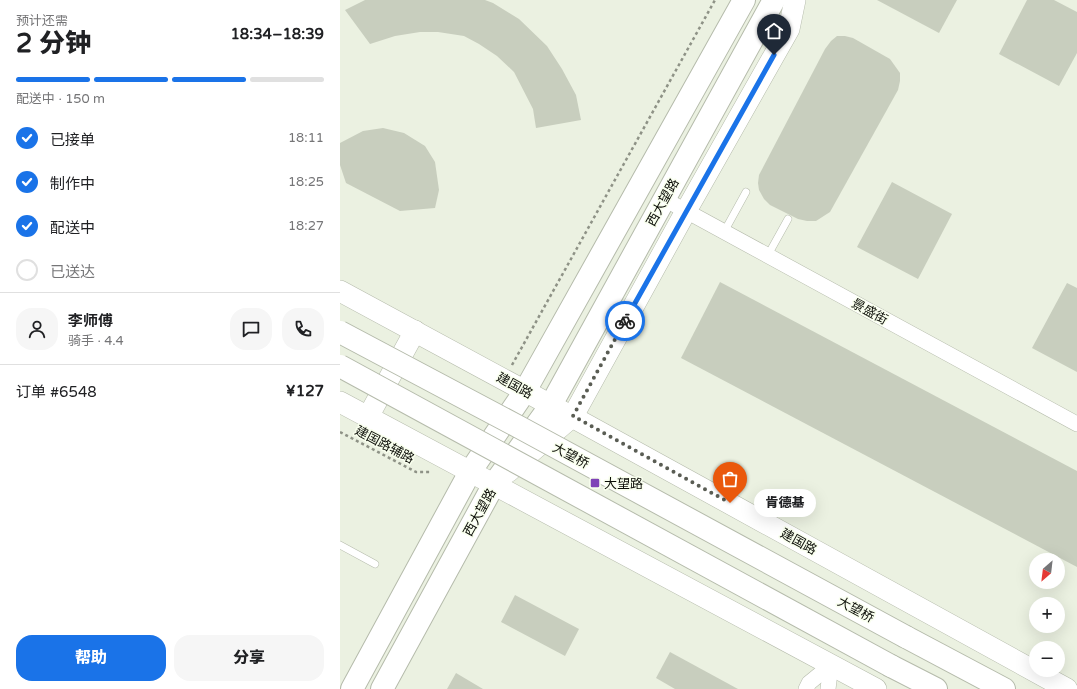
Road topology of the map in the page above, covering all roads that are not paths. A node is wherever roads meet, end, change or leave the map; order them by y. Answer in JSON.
{"nodes":[{"id":1,"x":744,"y":0,"type":"edge"},
{"id":2,"x":774,"y":0,"type":"edge"},
{"id":3,"x":795,"y":0,"type":"edge"},
{"id":4,"x":746,"y":192,"type":"dead end"},
{"id":5,"x":664,"y":199,"type":"junction"},
{"id":6,"x":686,"y":211,"type":"junction"},
{"id":7,"x":788,"y":219,"type":"dead end"},
{"id":8,"x":724,"y":232,"type":"junction"},
{"id":9,"x":768,"y":255,"type":"junction"},
{"id":10,"x":340,"y":291,"type":"edge"},
{"id":11,"x":415,"y":331,"type":"junction"},
{"id":12,"x":340,"y":332,"type":"edge"},
{"id":13,"x":340,"y":366,"type":"edge"},
{"id":14,"x":525,"y":390,"type":"junction"},
{"id":15,"x":340,"y":402,"type":"edge"},
{"id":16,"x":551,"y":405,"type":"junction"},
{"id":17,"x":573,"y":416,"type":"junction"},
{"id":18,"x":368,"y":417,"type":"junction"},
{"id":19,"x":1077,"y":424,"type":"edge"},
{"id":20,"x":470,"y":472,"type":"junction"},
{"id":21,"x":494,"y":484,"type":"junction"},
{"id":22,"x":340,"y":545,"type":"edge"},
{"id":23,"x":375,"y":564,"type":"dead end"},
{"id":24,"x":831,"y":665,"type":"junction"},
{"id":25,"x":352,"y":689,"type":"edge"},
{"id":26,"x":382,"y":689,"type":"edge"},
{"id":27,"x":806,"y":689,"type":"edge"},
{"id":28,"x":828,"y":689,"type":"edge"},
{"id":29,"x":876,"y":689,"type":"edge"},
{"id":30,"x":936,"y":689,"type":"edge"},
{"id":31,"x":1004,"y":689,"type":"edge"},
{"id":32,"x":1067,"y":689,"type":"edge"}],
"edges":[{"from":1,"to":14,"type":"main road","name":"西大望路"},
{"from":2,"to":5,"type":"main road","name":"西大望路"},
{"from":3,"to":6,"type":"street","name":"西大望路"},
{"from":4,"to":8,"type":"lane"},
{"from":5,"to":6,"type":"street","name":"景盛街"},
{"from":5,"to":16,"type":"main road","name":"西大望路"},
{"from":6,"to":8,"type":"street","name":"景盛街"},
{"from":6,"to":17,"type":"street","name":"西大望路"},
{"from":7,"to":9,"type":"lane"},
{"from":8,"to":9,"type":"street","name":"景盛街"},
{"from":9,"to":19,"type":"street","name":"景盛街"},
{"from":10,"to":11,"type":"street","name":"建国路"},
{"from":11,"to":14,"type":"street","name":"建国路"},
{"from":11,"to":18,"type":"street"},
{"from":12,"to":31,"type":"main road","name":"大望桥","bridge":true},
{"from":13,"to":30,"type":"main road","bridge":true},
{"from":14,"to":16,"type":"street","name":"建国路"},
{"from":14,"to":20,"type":"main road","name":"西大望路"},
{"from":15,"to":18,"type":"street"},
{"from":16,"to":17,"type":"street","name":"建国路"},
{"from":16,"to":21,"type":"main road","name":"西大望路"},
{"from":17,"to":21,"type":"street","name":"西大望路"},
{"from":17,"to":32,"type":"street","name":"建国路"},
{"from":18,"to":20,"type":"street"},
{"from":20,"to":21,"type":"street"},
{"from":20,"to":25,"type":"main road","name":"西大望路"},
{"from":21,"to":24,"type":"street"},
{"from":21,"to":26,"type":"main road","name":"西大望路"},
{"from":22,"to":23,"type":"lane"},
{"from":24,"to":27,"type":"street"},
{"from":24,"to":28,"type":"street"},
{"from":24,"to":29,"type":"street"}]}
